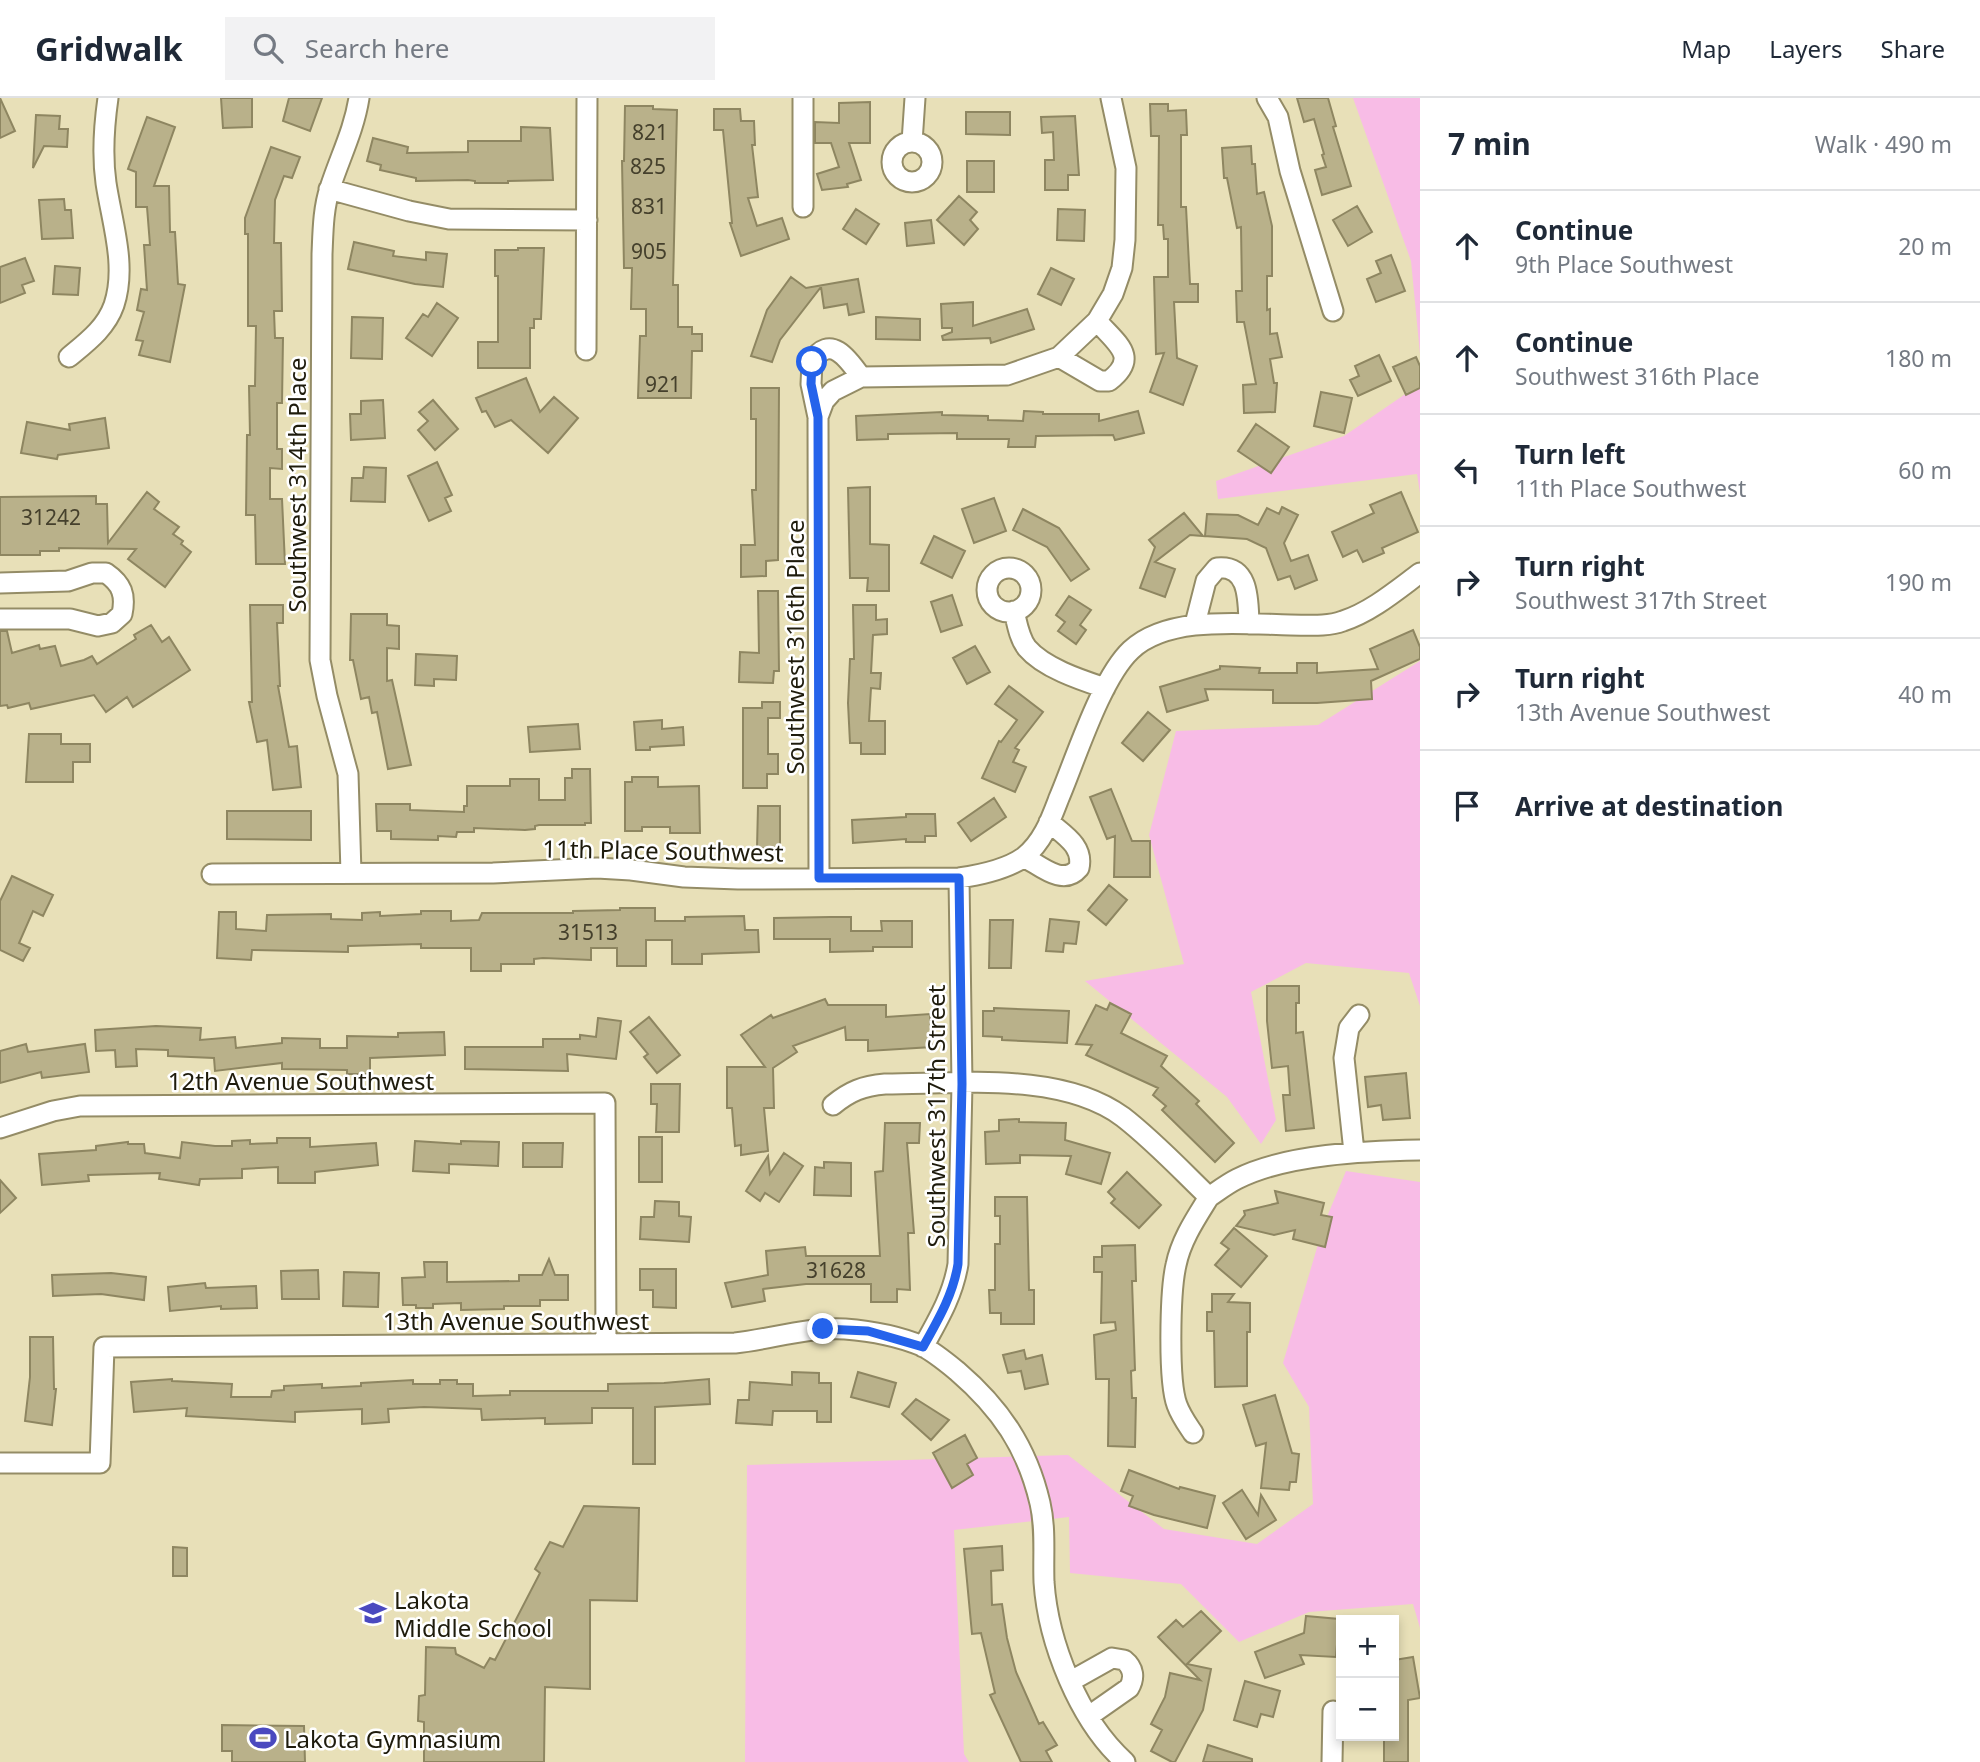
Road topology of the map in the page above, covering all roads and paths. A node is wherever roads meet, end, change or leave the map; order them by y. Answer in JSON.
{"nodes":[{"id":1,"x":108,"y":98,"type":"edge"},
{"id":2,"x":359,"y":98,"type":"edge"},
{"id":3,"x":587,"y":98,"type":"edge"},
{"id":4,"x":803,"y":98,"type":"edge"},
{"id":5,"x":915,"y":98,"type":"edge"},
{"id":6,"x":1111,"y":98,"type":"edge"},
{"id":7,"x":1267,"y":98,"type":"edge"},
{"id":8,"x":912,"y":142,"type":"dead end"},
{"id":9,"x":330,"y":189,"type":"junction"},
{"id":10,"x":803,"y":207,"type":"dead end"},
{"id":11,"x":587,"y":220,"type":"junction"},
{"id":12,"x":1333,"y":311,"type":"dead end"},
{"id":13,"x":1097,"y":321,"type":"junction"},
{"id":14,"x":586,"y":350,"type":"dead end"},
{"id":15,"x":1059,"y":356,"type":"junction"},
{"id":16,"x":69,"y":357,"type":"dead end"},
{"id":17,"x":861,"y":377,"type":"junction"},
{"id":18,"x":818,"y":417,"type":"junction"},
{"id":19,"x":1420,"y":573,"type":"edge"},
{"id":20,"x":0,"y":583,"type":"edge"},
{"id":21,"x":1014,"y":611,"type":"dead end"},
{"id":22,"x":0,"y":619,"type":"edge"},
{"id":23,"x":1195,"y":624,"type":"junction"},
{"id":24,"x":1249,"y":624,"type":"junction"},
{"id":25,"x":1105,"y":688,"type":"junction"},
{"id":26,"x":1049,"y":822,"type":"junction"},
{"id":27,"x":1024,"y":857,"type":"junction"},
{"id":28,"x":351,"y":873,"type":"junction"},
{"id":29,"x":212,"y":874,"type":"dead end"},
{"id":30,"x":819,"y":878,"type":"junction"},
{"id":31,"x":959,"y":878,"type":"junction"},
{"id":32,"x":1359,"y":1015,"type":"dead end"},
{"id":33,"x":962,"y":1084,"type":"junction"},
{"id":34,"x":834,"y":1105,"type":"dead end"},
{"id":35,"x":0,"y":1128,"type":"edge"},
{"id":36,"x":1420,"y":1150,"type":"edge"},
{"id":37,"x":1353,"y":1152,"type":"junction"},
{"id":38,"x":1209,"y":1197,"type":"junction"},
{"id":39,"x":606,"y":1344,"type":"junction"},
{"id":40,"x":923,"y":1347,"type":"junction"},
{"id":41,"x":1193,"y":1433,"type":"dead end"},
{"id":42,"x":0,"y":1463,"type":"edge"},
{"id":43,"x":1071,"y":1681,"type":"junction"},
{"id":44,"x":1333,"y":1711,"type":"dead end"},
{"id":45,"x":1089,"y":1716,"type":"junction"},
{"id":46,"x":1125,"y":1762,"type":"edge"},
{"id":47,"x":1332,"y":1762,"type":"edge"}],
"edges":[{"from":1,"to":16,"type":"street"},
{"from":2,"to":9,"type":"street","name":"Southwest 314th Place"},
{"from":3,"to":11,"type":"street"},
{"from":4,"to":10,"type":"street"},
{"from":5,"to":8,"type":"street"},
{"from":6,"to":13,"type":"street"},
{"from":7,"to":12,"type":"street"},
{"from":9,"to":11,"type":"street"},
{"from":9,"to":28,"type":"street","name":"Southwest 314th Place"},
{"from":11,"to":14,"type":"street"},
{"from":13,"to":15,"type":"street"},
{"from":13,"to":15,"type":"street"},
{"from":15,"to":17,"type":"street"},
{"from":17,"to":18,"type":"street"},
{"from":17,"to":18,"type":"street","name":"Southwest 316th Place"},
{"from":18,"to":30,"type":"street","name":"Southwest 316th Place"},
{"from":19,"to":24,"type":"street","name":"11th Place Southwest"},
{"from":20,"to":22,"type":"street"},
{"from":21,"to":25,"type":"street"},
{"from":23,"to":24,"type":"street","name":"11th Place Southwest"},
{"from":23,"to":24,"type":"street"},
{"from":23,"to":25,"type":"street","name":"11th Place Southwest"},
{"from":25,"to":26,"type":"street","name":"11th Place Southwest"},
{"from":26,"to":27,"type":"street","name":"11th Place Southwest"},
{"from":26,"to":27,"type":"street"},
{"from":27,"to":31,"type":"street","name":"11th Place Southwest"},
{"from":28,"to":29,"type":"street","name":"11th Place Southwest"},
{"from":28,"to":30,"type":"street","name":"11th Place Southwest"},
{"from":30,"to":31,"type":"street","name":"11th Place Southwest"},
{"from":31,"to":33,"type":"street","name":"Southwest 317th Street"},
{"from":32,"to":37,"type":"street"},
{"from":33,"to":34,"type":"street"},
{"from":33,"to":38,"type":"street"},
{"from":33,"to":40,"type":"street","name":"Southwest 317th Street"},
{"from":35,"to":39,"type":"street","name":"12th Avenue Southwest"},
{"from":36,"to":37,"type":"street"},
{"from":37,"to":38,"type":"street"},
{"from":38,"to":41,"type":"street"},
{"from":39,"to":40,"type":"street","name":"13th Avenue Southwest"},
{"from":39,"to":42,"type":"street","name":"13th Avenue Southwest"},
{"from":40,"to":43,"type":"street"},
{"from":43,"to":45,"type":"street"},
{"from":43,"to":45,"type":"street"},
{"from":44,"to":47,"type":"street"},
{"from":45,"to":46,"type":"street"}]}
